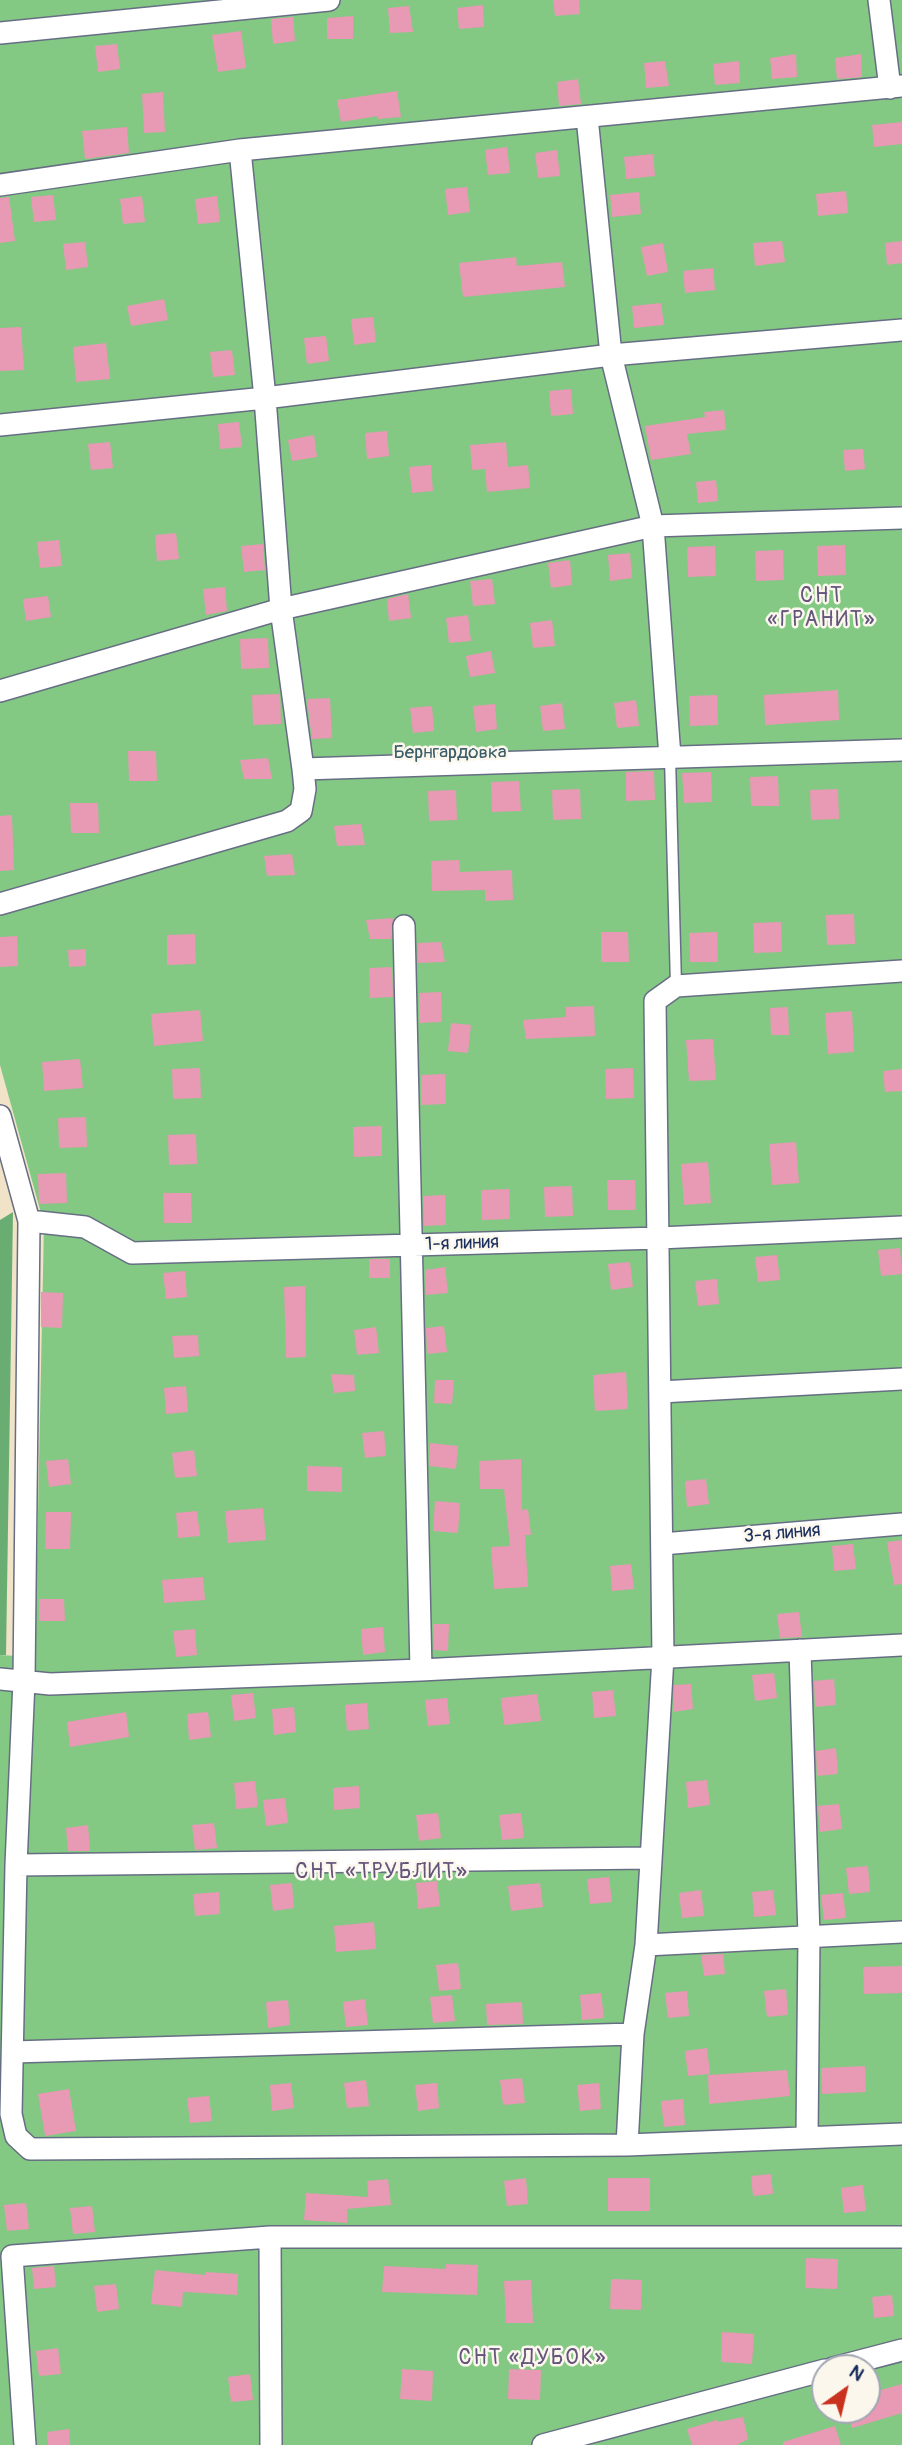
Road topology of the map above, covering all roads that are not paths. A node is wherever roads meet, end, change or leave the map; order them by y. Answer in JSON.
{"nodes":[{"id":1,"x":329,"y":0,"type":"edge"},
{"id":2,"x":879,"y":0,"type":"edge"},
{"id":3,"x":0,"y":33,"type":"edge"},
{"id":4,"x":896,"y":87,"type":"edge"},
{"id":5,"x":587,"y":117,"type":"junction"},
{"id":6,"x":240,"y":150,"type":"junction"},
{"id":7,"x":0,"y":185,"type":"edge"},
{"id":8,"x":902,"y":330,"type":"edge"},
{"id":9,"x":611,"y":355,"type":"junction"},
{"id":10,"x":265,"y":398,"type":"junction"},
{"id":11,"x":0,"y":425,"type":"edge"},
{"id":12,"x":902,"y":518,"type":"edge"},
{"id":13,"x":653,"y":526,"type":"junction"},
{"id":14,"x":281,"y":609,"type":"junction"},
{"id":15,"x":0,"y":691,"type":"edge"},
{"id":16,"x":902,"y":750,"type":"edge"},
{"id":17,"x":670,"y":757,"type":"junction"},
{"id":18,"x":303,"y":769,"type":"junction"},
{"id":19,"x":0,"y":904,"type":"edge"},
{"id":20,"x":404,"y":926,"type":"dead end"},
{"id":21,"x":902,"y":971,"type":"edge"},
{"id":22,"x":676,"y":986,"type":"junction"},
{"id":23,"x":0,"y":1116,"type":"edge"},
{"id":24,"x":29,"y":1221,"type":"junction"},
{"id":25,"x":902,"y":1227,"type":"edge"},
{"id":26,"x":659,"y":1238,"type":"junction"},
{"id":27,"x":410,"y":1246,"type":"junction"},
{"id":28,"x":902,"y":1379,"type":"edge"},
{"id":29,"x":660,"y":1392,"type":"junction"},
{"id":30,"x":902,"y":1524,"type":"edge"},
{"id":31,"x":662,"y":1544,"type":"junction"},
{"id":32,"x":902,"y":1646,"type":"edge"},
{"id":33,"x":800,"y":1650,"type":"junction"},
{"id":34,"x":663,"y":1657,"type":"junction"},
{"id":35,"x":421,"y":1670,"type":"junction"},
{"id":36,"x":0,"y":1679,"type":"edge"},
{"id":37,"x":24,"y":1681,"type":"junction"},
{"id":38,"x":651,"y":1858,"type":"junction"},
{"id":39,"x":16,"y":1865,"type":"junction"},
{"id":40,"x":902,"y":1932,"type":"edge"},
{"id":41,"x":808,"y":1936,"type":"junction"},
{"id":42,"x":646,"y":1945,"type":"junction"},
{"id":43,"x":634,"y":2034,"type":"junction"},
{"id":44,"x":13,"y":2052,"type":"junction"},
{"id":45,"x":902,"y":2134,"type":"edge"},
{"id":46,"x":807,"y":2137,"type":"junction"},
{"id":47,"x":627,"y":2145,"type":"junction"},
{"id":48,"x":270,"y":2237,"type":"junction"},
{"id":49,"x":902,"y":2237,"type":"edge"},
{"id":50,"x":902,"y":2350,"type":"edge"},
{"id":51,"x":881,"y":2355,"type":"edge"},
{"id":52,"x":811,"y":2374,"type":"edge"},
{"id":53,"x":24,"y":2445,"type":"edge"},
{"id":54,"x":271,"y":2445,"type":"edge"},
{"id":55,"x":543,"y":2445,"type":"edge"}],
"edges":[{"from":1,"to":3,"type":"street"},
{"from":2,"to":4,"type":"street"},
{"from":4,"to":5,"type":"street"},
{"from":5,"to":6,"type":"street"},
{"from":5,"to":9,"type":"street"},
{"from":6,"to":7,"type":"street"},
{"from":6,"to":10,"type":"street"},
{"from":8,"to":9,"type":"street"},
{"from":9,"to":10,"type":"street"},
{"from":9,"to":13,"type":"street"},
{"from":10,"to":11,"type":"street"},
{"from":10,"to":14,"type":"street"},
{"from":12,"to":13,"type":"street"},
{"from":13,"to":14,"type":"street"},
{"from":13,"to":17,"type":"street"},
{"from":14,"to":15,"type":"street"},
{"from":14,"to":18,"type":"street"},
{"from":16,"to":17,"type":"street"},
{"from":17,"to":18,"type":"street"},
{"from":17,"to":22,"type":"lane"},
{"from":18,"to":19,"type":"street"},
{"from":20,"to":27,"type":"street"},
{"from":21,"to":22,"type":"street"},
{"from":22,"to":26,"type":"street"},
{"from":23,"to":24,"type":"street"},
{"from":24,"to":27,"type":"street","name":"1-я линия"},
{"from":24,"to":37,"type":"street"},
{"from":25,"to":26,"type":"street","name":"1-я линия"},
{"from":26,"to":27,"type":"street","name":"1-я линия"},
{"from":26,"to":29,"type":"street"},
{"from":27,"to":35,"type":"street"},
{"from":28,"to":29,"type":"street"},
{"from":29,"to":31,"type":"street"},
{"from":30,"to":31,"type":"street","name":"3-я линия"},
{"from":31,"to":34,"type":"street"},
{"from":32,"to":33,"type":"street"},
{"from":33,"to":34,"type":"street"},
{"from":33,"to":41,"type":"street"},
{"from":34,"to":35,"type":"street"},
{"from":34,"to":38,"type":"street"},
{"from":35,"to":37,"type":"street"},
{"from":36,"to":37,"type":"street"},
{"from":37,"to":39,"type":"street"},
{"from":38,"to":39,"type":"street"},
{"from":38,"to":42,"type":"street"},
{"from":39,"to":44,"type":"street"},
{"from":40,"to":41,"type":"street"},
{"from":41,"to":42,"type":"street"},
{"from":41,"to":46,"type":"street"},
{"from":42,"to":43,"type":"street"},
{"from":43,"to":44,"type":"street"},
{"from":43,"to":47,"type":"street"},
{"from":44,"to":47,"type":"street"},
{"from":45,"to":46,"type":"street"},
{"from":46,"to":47,"type":"street"},
{"from":48,"to":49,"type":"street"},
{"from":48,"to":53,"type":"street"},
{"from":48,"to":54,"type":"street"},
{"from":50,"to":51,"type":"street"},
{"from":52,"to":55,"type":"street"}]}
